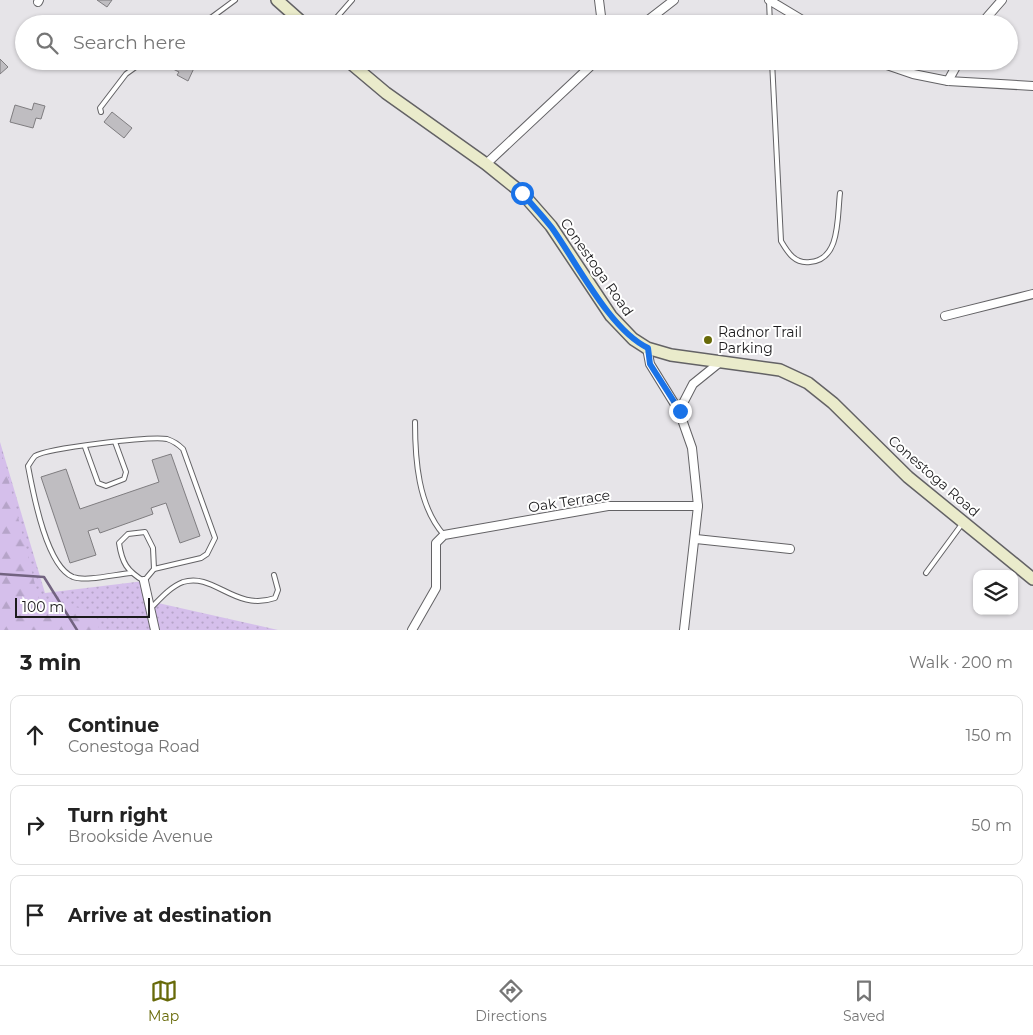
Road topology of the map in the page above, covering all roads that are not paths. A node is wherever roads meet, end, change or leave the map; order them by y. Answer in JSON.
{"nodes":[{"id":1,"x":235,"y":0,"type":"edge"},
{"id":2,"x":277,"y":0,"type":"edge"},
{"id":3,"x":352,"y":0,"type":"edge"},
{"id":4,"x":599,"y":0,"type":"edge"},
{"id":5,"x":674,"y":0,"type":"edge"},
{"id":6,"x":769,"y":0,"type":"edge"},
{"id":7,"x":1002,"y":0,"type":"edge"},
{"id":8,"x":215,"y":15,"type":"edge"},
{"id":9,"x":294,"y":15,"type":"edge"},
{"id":10,"x":339,"y":15,"type":"edge"},
{"id":11,"x":601,"y":15,"type":"edge"},
{"id":12,"x":655,"y":15,"type":"edge"},
{"id":13,"x":770,"y":15,"type":"edge"},
{"id":14,"x":794,"y":15,"type":"edge"},
{"id":15,"x":989,"y":15,"type":"edge"},
{"id":16,"x":132,"y":70,"type":"edge"},
{"id":17,"x":359,"y":70,"type":"edge"},
{"id":18,"x":586,"y":70,"type":"edge"},
{"id":19,"x":772,"y":70,"type":"edge"},
{"id":20,"x":902,"y":70,"type":"edge"},
{"id":21,"x":954,"y":70,"type":"edge"},
{"id":22,"x":948,"y":81,"type":"junction"},
{"id":23,"x":1033,"y":86,"type":"edge"},
{"id":24,"x":101,"y":112,"type":"dead end"},
{"id":25,"x":486,"y":164,"type":"junction"},
{"id":26,"x":840,"y":193,"type":"dead end"},
{"id":27,"x":1033,"y":294,"type":"edge"},
{"id":28,"x":945,"y":316,"type":"dead end"},
{"id":29,"x":648,"y":348,"type":"junction"},
{"id":30,"x":720,"y":362,"type":"junction"},
{"id":31,"x":680,"y":411,"type":"junction"},
{"id":32,"x":415,"y":422,"type":"dead end"},
{"id":33,"x":115,"y":442,"type":"junction"},
{"id":34,"x":84,"y":447,"type":"junction"},
{"id":35,"x":698,"y":506,"type":"junction"},
{"id":36,"x":963,"y":522,"type":"junction"},
{"id":37,"x":444,"y":535,"type":"junction"},
{"id":38,"x":696,"y":538,"type":"junction"},
{"id":39,"x":790,"y":549,"type":"dead end"},
{"id":40,"x":154,"y":569,"type":"junction"},
{"id":41,"x":130,"y":573,"type":"junction"},
{"id":42,"x":926,"y":573,"type":"dead end"},
{"id":43,"x":274,"y":575,"type":"dead end"},
{"id":44,"x":1033,"y":578,"type":"edge"},
{"id":45,"x":144,"y":581,"type":"junction"},
{"id":46,"x":150,"y":609,"type":"junction"},
{"id":47,"x":155,"y":630,"type":"edge"},
{"id":48,"x":412,"y":630,"type":"edge"},
{"id":49,"x":684,"y":630,"type":"edge"}],
"edges":[{"from":1,"to":8,"type":"lane"},
{"from":2,"to":9,"type":"main road"},
{"from":3,"to":10,"type":"lane"},
{"from":4,"to":11,"type":"street"},
{"from":5,"to":12,"type":"street"},
{"from":6,"to":13,"type":"lane"},
{"from":6,"to":14,"type":"street"},
{"from":7,"to":15,"type":"street"},
{"from":16,"to":24,"type":"lane"},
{"from":17,"to":25,"type":"main road","name":"Conestoga Road"},
{"from":18,"to":25,"type":"street"},
{"from":19,"to":26,"type":"lane"},
{"from":20,"to":22,"type":"street"},
{"from":21,"to":22,"type":"street"},
{"from":22,"to":23,"type":"street"},
{"from":25,"to":29,"type":"main road","name":"Conestoga Road"},
{"from":27,"to":28,"type":"street"},
{"from":29,"to":30,"type":"main road","name":"Conestoga Road"},
{"from":29,"to":31,"type":"street"},
{"from":30,"to":31,"type":"street"},
{"from":30,"to":36,"type":"main road","name":"Conestoga Road"},
{"from":31,"to":35,"type":"street"},
{"from":32,"to":37,"type":"lane"},
{"from":33,"to":34,"type":"lane"},
{"from":33,"to":34,"type":"lane"},
{"from":33,"to":40,"type":"lane"},
{"from":34,"to":41,"type":"lane"},
{"from":35,"to":37,"type":"street","name":"Oak Terrace"},
{"from":35,"to":38,"type":"street"},
{"from":36,"to":42,"type":"lane"},
{"from":36,"to":44,"type":"main road","name":"Conestoga Road"},
{"from":37,"to":48,"type":"street"},
{"from":38,"to":39,"type":"street"},
{"from":38,"to":49,"type":"street"},
{"from":40,"to":41,"type":"lane"},
{"from":40,"to":45,"type":"lane"},
{"from":41,"to":45,"type":"lane"},
{"from":43,"to":46,"type":"lane"},
{"from":45,"to":46,"type":"street"},
{"from":46,"to":47,"type":"street"}]}
